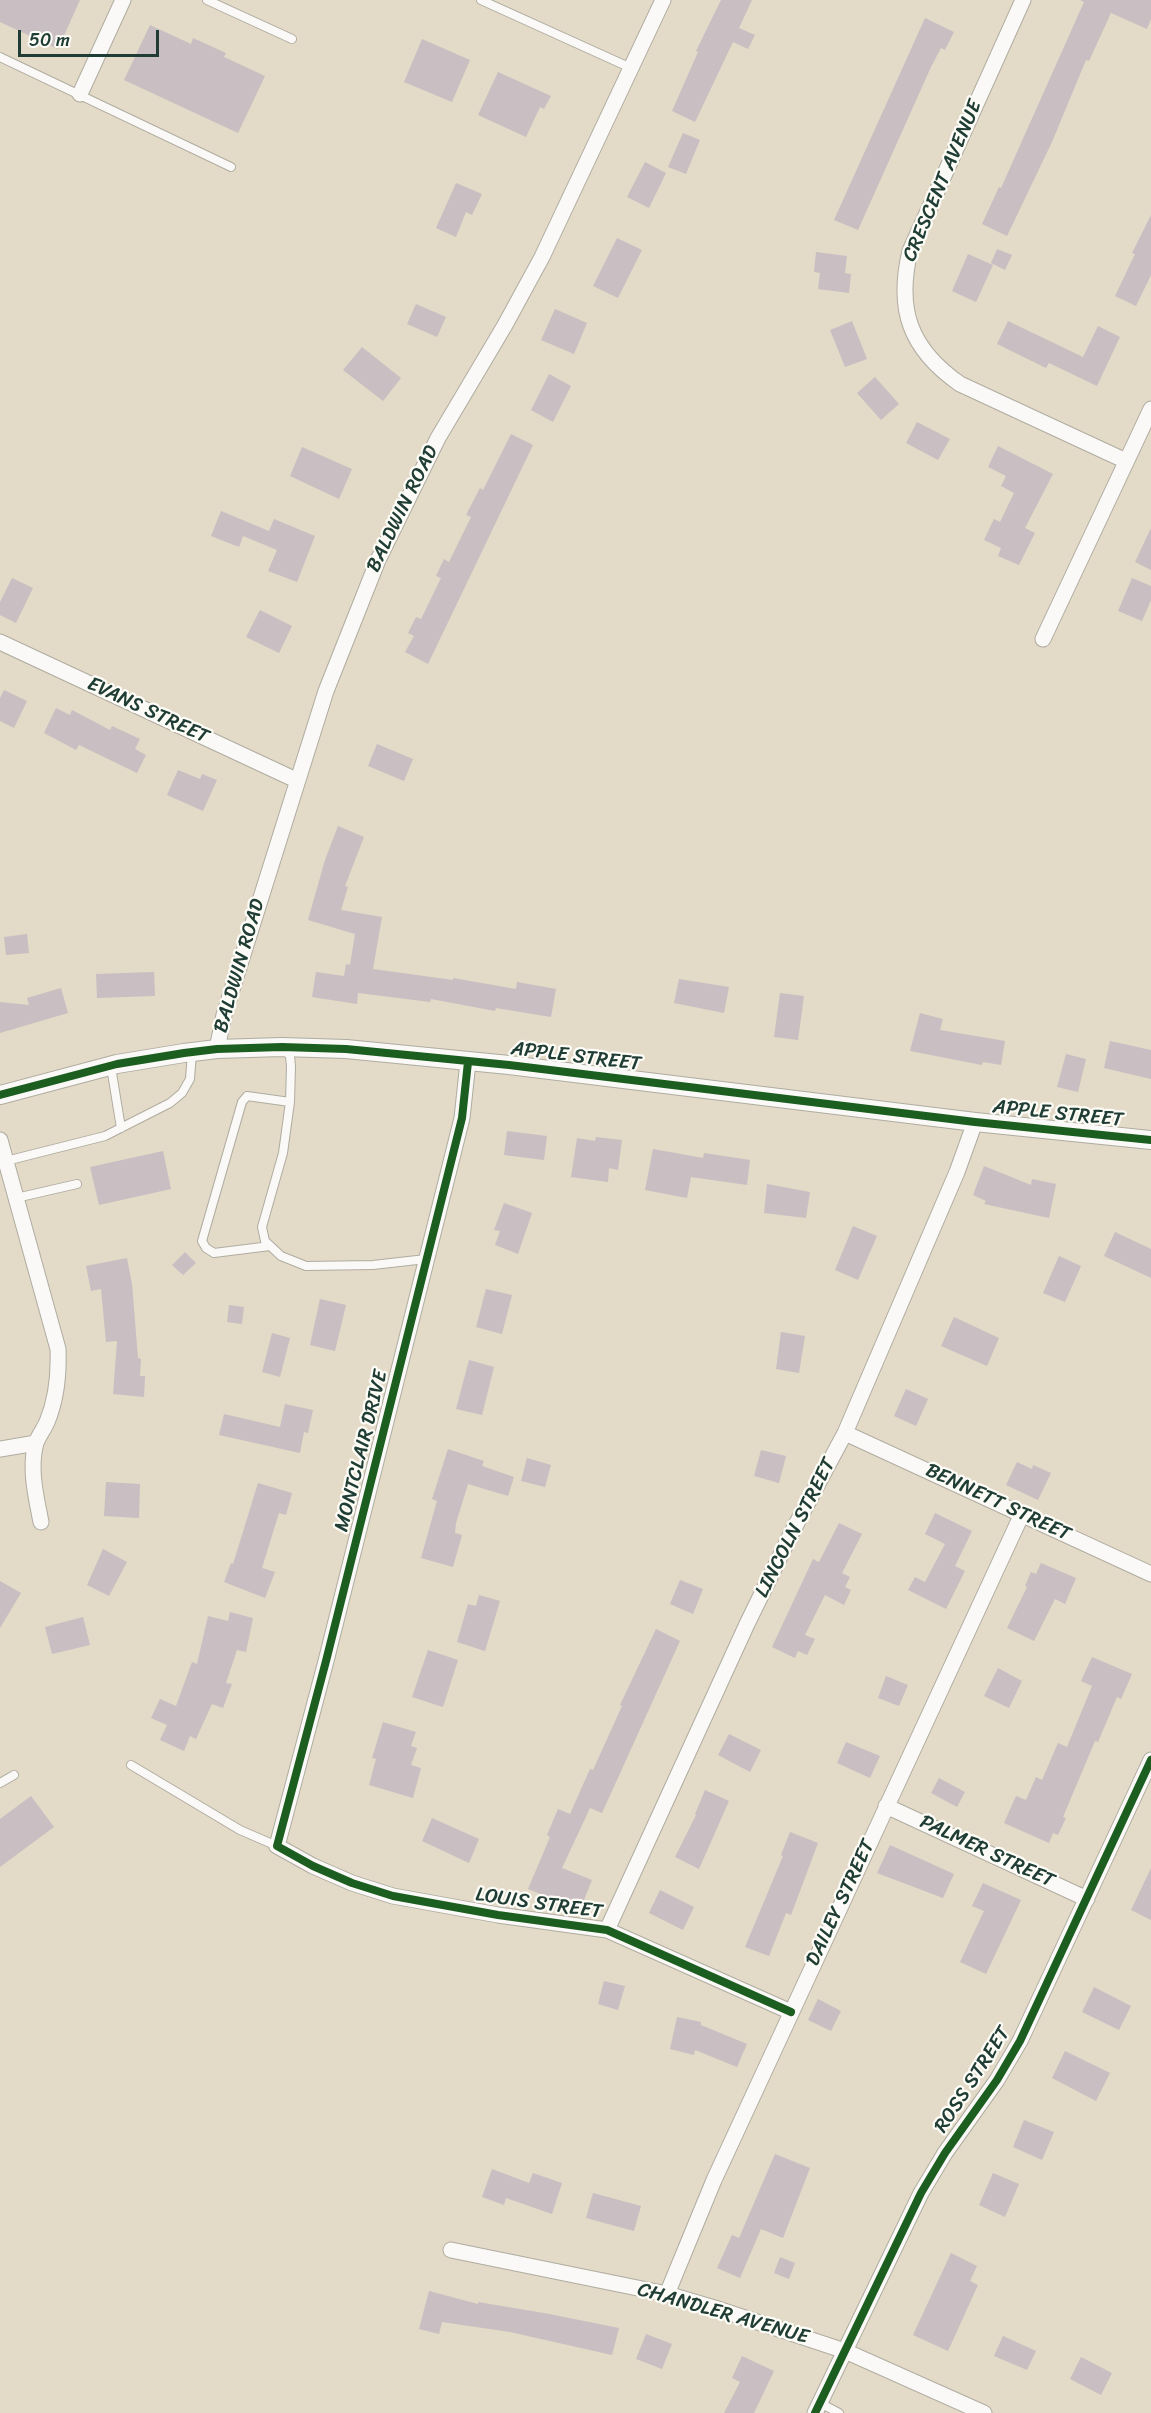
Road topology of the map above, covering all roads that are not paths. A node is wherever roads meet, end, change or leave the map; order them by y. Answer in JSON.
{"nodes":[{"id":1,"x":123,"y":0,"type":"edge"},
{"id":2,"x":207,"y":0,"type":"edge"},
{"id":3,"x":481,"y":0,"type":"edge"},
{"id":4,"x":663,"y":0,"type":"edge"},
{"id":5,"x":1023,"y":0,"type":"edge"},
{"id":6,"x":292,"y":39,"type":"dead end"},
{"id":7,"x":0,"y":57,"type":"edge"},
{"id":8,"x":631,"y":68,"type":"junction"},
{"id":9,"x":80,"y":94,"type":"junction"},
{"id":10,"x":231,"y":167,"type":"dead end"},
{"id":11,"x":1151,"y":409,"type":"edge"},
{"id":12,"x":1126,"y":461,"type":"junction"},
{"id":13,"x":1043,"y":639,"type":"dead end"},
{"id":14,"x":0,"y":642,"type":"edge"},
{"id":15,"x":296,"y":780,"type":"junction"},
{"id":16,"x":282,"y":1047,"type":"junction"},
{"id":17,"x":217,"y":1049,"type":"junction"},
{"id":18,"x":192,"y":1052,"type":"junction"},
{"id":19,"x":468,"y":1062,"type":"junction"},
{"id":20,"x":110,"y":1066,"type":"junction"},
{"id":21,"x":0,"y":1095,"type":"edge"},
{"id":22,"x":290,"y":1102,"type":"junction"},
{"id":23,"x":975,"y":1122,"type":"junction"},
{"id":24,"x":121,"y":1128,"type":"junction"},
{"id":25,"x":0,"y":1140,"type":"edge"},
{"id":26,"x":1151,"y":1140,"type":"edge"},
{"id":27,"x":6,"y":1161,"type":"junction"},
{"id":28,"x":77,"y":1184,"type":"dead end"},
{"id":29,"x":16,"y":1198,"type":"junction"},
{"id":30,"x":270,"y":1246,"type":"junction"},
{"id":31,"x":426,"y":1259,"type":"junction"},
{"id":32,"x":845,"y":1434,"type":"junction"},
{"id":33,"x":36,"y":1443,"type":"junction"},
{"id":34,"x":0,"y":1449,"type":"edge"},
{"id":35,"x":1022,"y":1514,"type":"junction"},
{"id":36,"x":41,"y":1521,"type":"dead end"},
{"id":37,"x":1151,"y":1574,"type":"edge"},
{"id":38,"x":1151,"y":1760,"type":"edge"},
{"id":39,"x":131,"y":1765,"type":"dead end"},
{"id":40,"x":14,"y":1775,"type":"dead end"},
{"id":41,"x":0,"y":1783,"type":"edge"},
{"id":42,"x":886,"y":1806,"type":"junction"},
{"id":43,"x":277,"y":1846,"type":"junction"},
{"id":44,"x":1087,"y":1899,"type":"junction"},
{"id":45,"x":607,"y":1930,"type":"junction"},
{"id":46,"x":791,"y":2012,"type":"junction"},
{"id":47,"x":452,"y":2250,"type":"dead end"},
{"id":48,"x":667,"y":2294,"type":"junction"},
{"id":49,"x":844,"y":2351,"type":"junction"},
{"id":50,"x":818,"y":2408,"type":"edge"},
{"id":51,"x":839,"y":2413,"type":"edge"},
{"id":52,"x":984,"y":2413,"type":"edge"}],
"edges":[{"from":1,"to":9,"type":"street"},
{"from":2,"to":6,"type":"lane"},
{"from":3,"to":8,"type":"lane"},
{"from":4,"to":8,"type":"street","name":"BALDWIN ROAD"},
{"from":5,"to":12,"type":"street","name":"CRESCENT AVENUE"},
{"from":7,"to":9,"type":"lane"},
{"from":8,"to":15,"type":"street","name":"BALDWIN ROAD"},
{"from":9,"to":10,"type":"lane"},
{"from":11,"to":12,"type":"street"},
{"from":12,"to":13,"type":"street"},
{"from":14,"to":15,"type":"street","name":"EVANS STREET"},
{"from":15,"to":17,"type":"street","name":"BALDWIN ROAD"},
{"from":16,"to":17,"type":"street","name":"APPLE STREET"},
{"from":16,"to":19,"type":"street","name":"APPLE STREET"},
{"from":16,"to":22,"type":"lane"},
{"from":17,"to":18,"type":"street","name":"APPLE STREET"},
{"from":18,"to":20,"type":"street","name":"APPLE STREET"},
{"from":18,"to":24,"type":"lane"},
{"from":19,"to":23,"type":"street","name":"APPLE STREET"},
{"from":19,"to":31,"type":"street","name":"MONTCLAIR DRIVE"},
{"from":20,"to":21,"type":"street","name":"APPLE STREET"},
{"from":20,"to":24,"type":"lane"},
{"from":22,"to":30,"type":"lane"},
{"from":22,"to":30,"type":"lane"},
{"from":23,"to":26,"type":"street","name":"APPLE STREET"},
{"from":23,"to":32,"type":"street","name":"LINCOLN STREET"},
{"from":24,"to":27,"type":"lane"},
{"from":25,"to":27,"type":"street"},
{"from":27,"to":29,"type":"street"},
{"from":28,"to":29,"type":"lane"},
{"from":29,"to":33,"type":"street"},
{"from":30,"to":31,"type":"lane"},
{"from":31,"to":43,"type":"street","name":"MONTCLAIR DRIVE"},
{"from":32,"to":35,"type":"street","name":"BENNETT STREET"},
{"from":32,"to":45,"type":"street","name":"LINCOLN STREET"},
{"from":33,"to":34,"type":"street"},
{"from":33,"to":36,"type":"street"},
{"from":35,"to":37,"type":"street","name":"BENNETT STREET"},
{"from":35,"to":42,"type":"street","name":"DAILEY STREET"},
{"from":38,"to":44,"type":"street","name":"ROSS STREET"},
{"from":39,"to":43,"type":"lane"},
{"from":40,"to":41,"type":"lane"},
{"from":42,"to":44,"type":"street","name":"PALMER STREET"},
{"from":42,"to":46,"type":"street","name":"DAILEY STREET"},
{"from":43,"to":45,"type":"street","name":"LOUIS STREET"},
{"from":44,"to":49,"type":"street","name":"ROSS STREET"},
{"from":45,"to":46,"type":"street","name":"LOUIS STREET"},
{"from":46,"to":48,"type":"street","name":"DAILEY STREET"},
{"from":47,"to":48,"type":"street","name":"CHANDLER AVENUE"},
{"from":48,"to":49,"type":"street","name":"CHANDLER AVENUE"},
{"from":49,"to":50,"type":"street","name":"ROSS STREET"},
{"from":49,"to":52,"type":"street","name":"CHANDLER AVENUE"},
{"from":50,"to":51,"type":"lane"}]}
